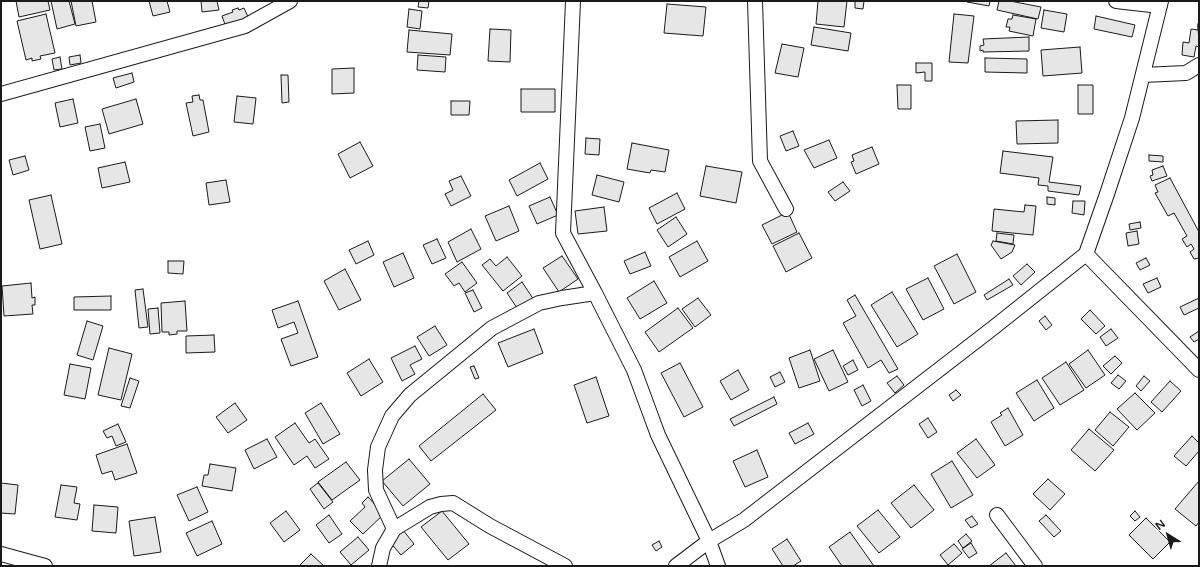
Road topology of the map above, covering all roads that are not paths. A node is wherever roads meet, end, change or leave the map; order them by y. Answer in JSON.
{"nodes":[{"id":1,"x":290,"y":1,"type":"edge"},
{"id":2,"x":573,"y":1,"type":"edge"},
{"id":3,"x":755,"y":1,"type":"edge"},
{"id":4,"x":1116,"y":1,"type":"edge"},
{"id":5,"x":1161,"y":4,"type":"edge"},
{"id":6,"x":1199,"y":65,"type":"edge"},
{"id":7,"x":1143,"y":75,"type":"junction"},
{"id":8,"x":1,"y":94,"type":"edge"},
{"id":9,"x":786,"y":208,"type":"dead end"},
{"id":10,"x":1086,"y":254,"type":"junction"},
{"id":11,"x":596,"y":293,"type":"junction"},
{"id":12,"x":1199,"y":370,"type":"edge"},
{"id":13,"x":997,"y":515,"type":"dead end"},
{"id":14,"x":394,"y":529,"type":"junction"},
{"id":15,"x":709,"y":541,"type":"junction"},
{"id":16,"x":1,"y":554,"type":"edge"},
{"id":17,"x":45,"y":566,"type":"edge"},
{"id":18,"x":379,"y":566,"type":"edge"},
{"id":19,"x":565,"y":566,"type":"edge"},
{"id":20,"x":676,"y":566,"type":"edge"},
{"id":21,"x":718,"y":566,"type":"edge"},
{"id":22,"x":1035,"y":566,"type":"edge"}],
"edges":[{"from":1,"to":8,"type":"street"},
{"from":2,"to":11,"type":"street"},
{"from":3,"to":9,"type":"street"},
{"from":4,"to":5,"type":"street"},
{"from":5,"to":7,"type":"street"},
{"from":6,"to":7,"type":"street"},
{"from":7,"to":10,"type":"street"},
{"from":10,"to":12,"type":"street"},
{"from":10,"to":15,"type":"street"},
{"from":11,"to":14,"type":"street"},
{"from":11,"to":15,"type":"street"},
{"from":13,"to":22,"type":"street"},
{"from":14,"to":18,"type":"street"},
{"from":14,"to":19,"type":"street"},
{"from":15,"to":20,"type":"street"},
{"from":15,"to":21,"type":"street"},
{"from":16,"to":17,"type":"street"}]}
